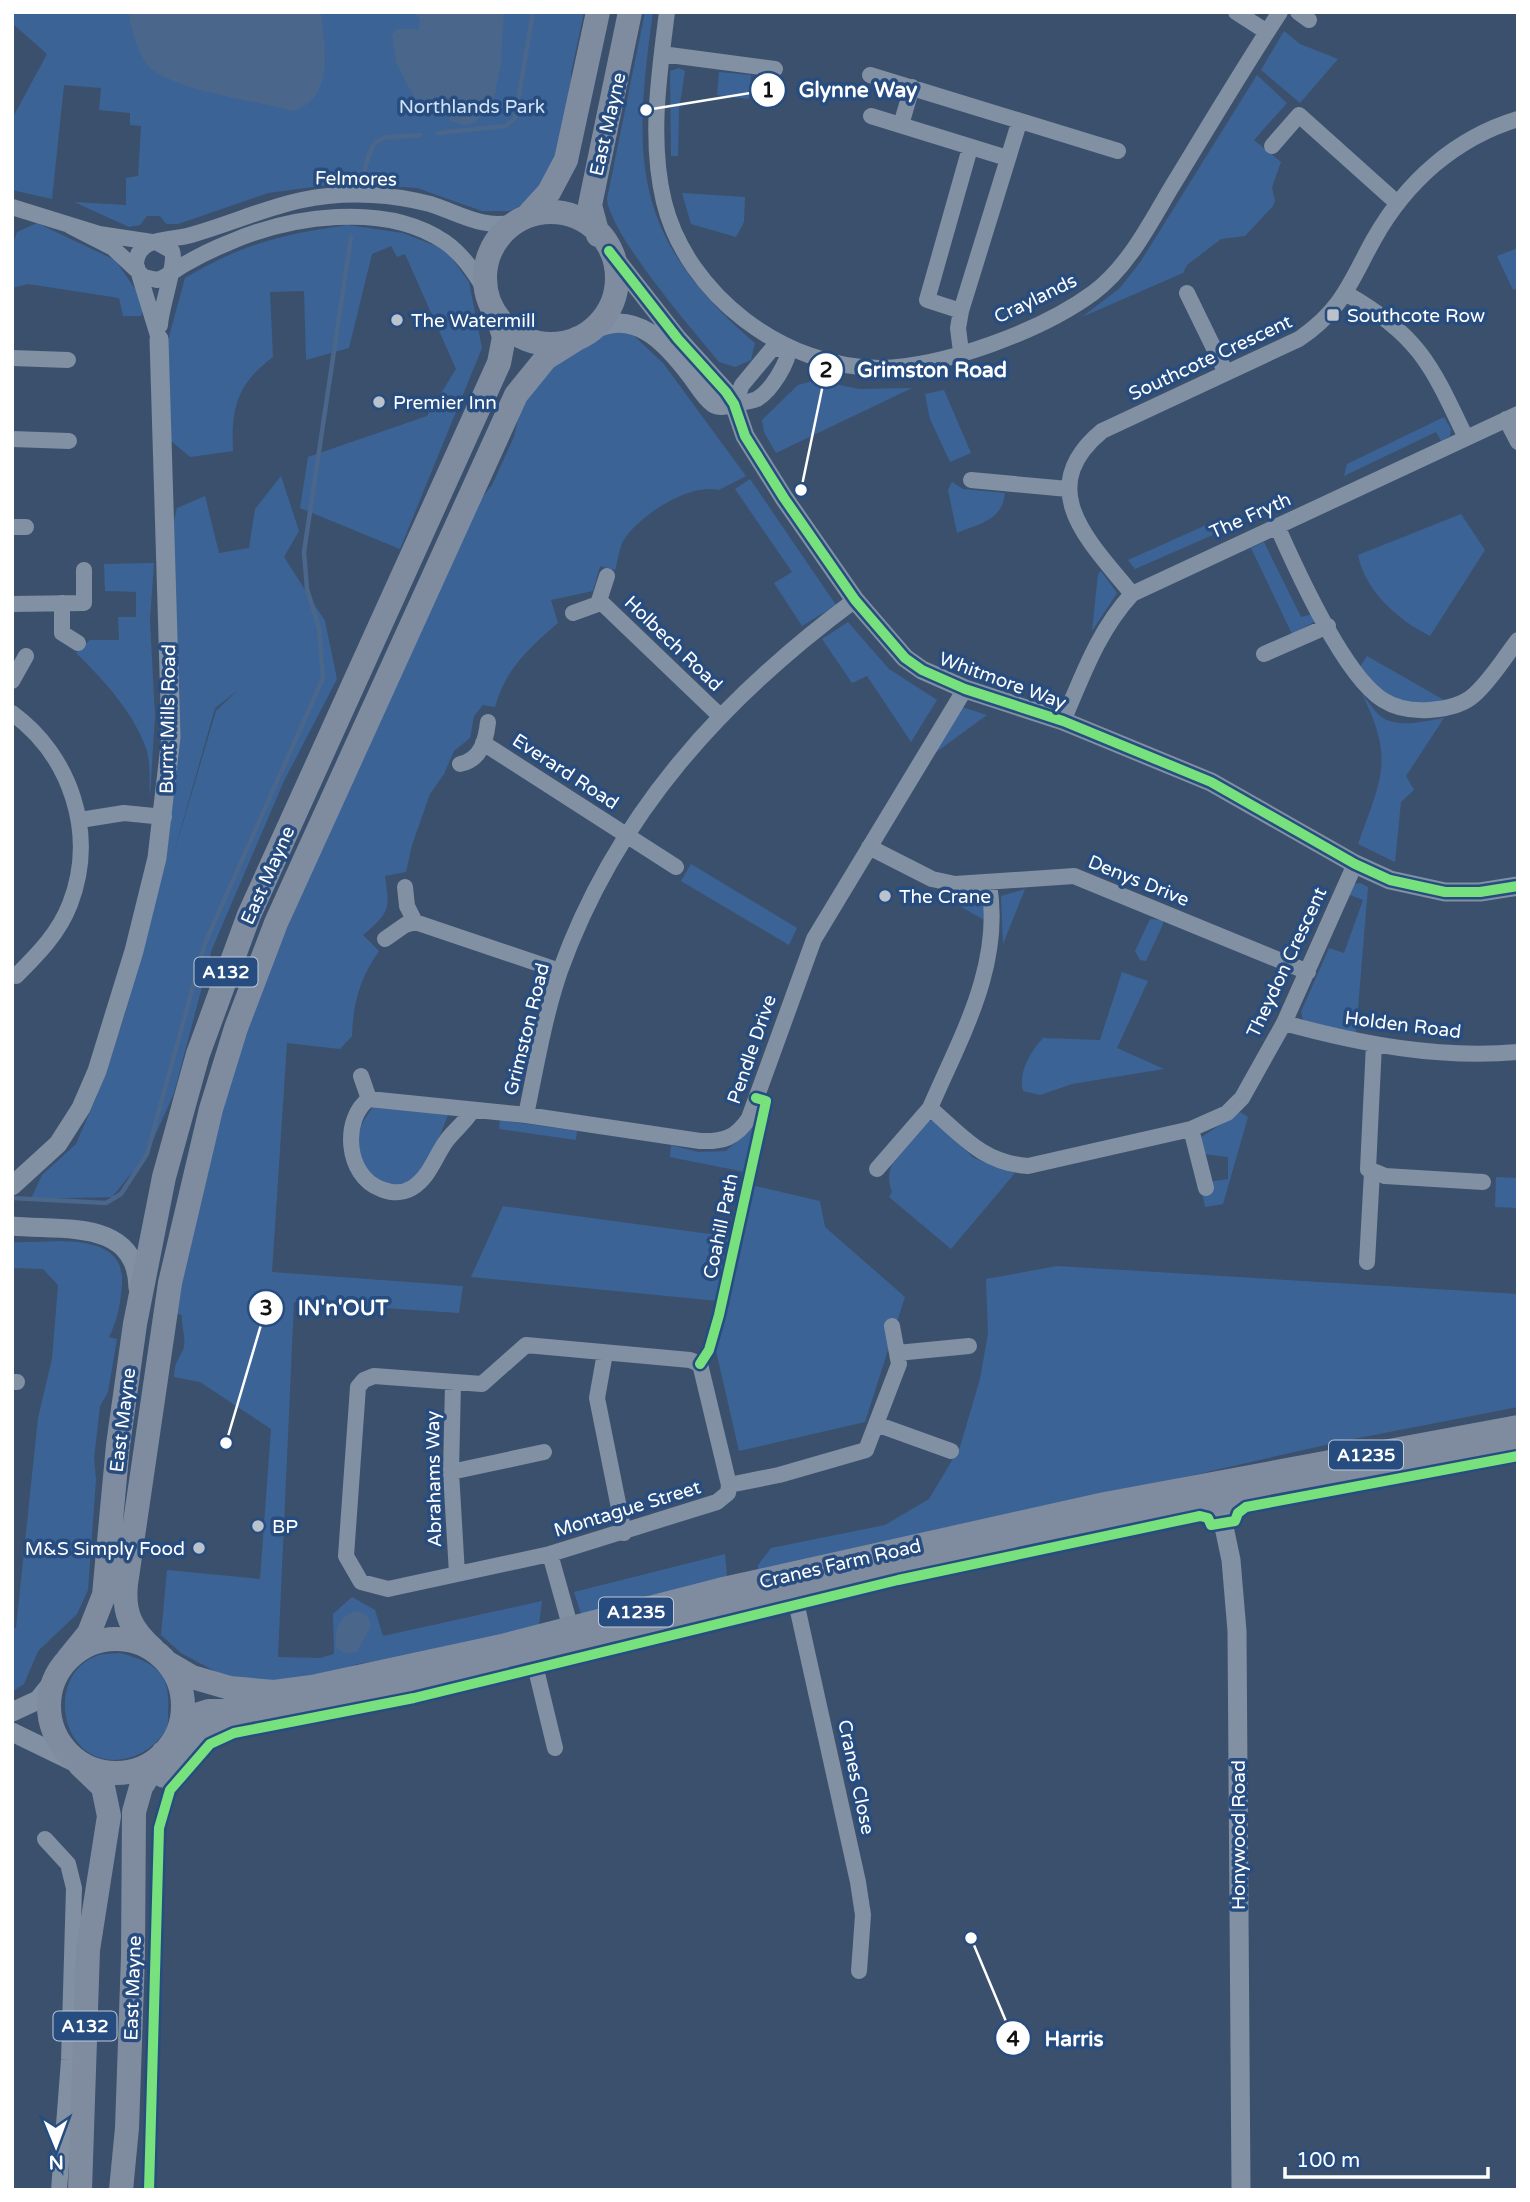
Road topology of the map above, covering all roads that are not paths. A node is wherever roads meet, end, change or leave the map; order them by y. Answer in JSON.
{"nodes":[{"id":1,"x":598,"y":12,"type":"edge"},
{"id":2,"x":630,"y":12,"type":"edge"},
{"id":3,"x":667,"y":12,"type":"edge"},
{"id":4,"x":1236,"y":12,"type":"edge"},
{"id":5,"x":1280,"y":12,"type":"edge"},
{"id":6,"x":1267,"y":32,"type":"junction"},
{"id":7,"x":662,"y":54,"type":"junction"},
{"id":8,"x":775,"y":69,"type":"dead end"},
{"id":9,"x":870,"y":75,"type":"dead end"},
{"id":10,"x":912,"y":88,"type":"junction"},
{"id":11,"x":871,"y":116,"type":"dead end"},
{"id":12,"x":1518,"y":119,"type":"edge"},
{"id":13,"x":1019,"y":123,"type":"junction"},
{"id":14,"x":901,"y":125,"type":"junction"},
{"id":15,"x":1272,"y":146,"type":"dead end"},
{"id":16,"x":970,"y":148,"type":"junction"},
{"id":17,"x":1118,"y":150,"type":"dead end"},
{"id":18,"x":1007,"y":158,"type":"junction"},
{"id":19,"x":1396,"y":202,"type":"junction"},
{"id":20,"x":13,"y":209,"type":"edge"},
{"id":21,"x":523,"y":217,"type":"junction"},
{"id":22,"x":70,"y":226,"type":"junction"},
{"id":23,"x":154,"y":242,"type":"junction"},
{"id":24,"x":603,"y":243,"type":"junction"},
{"id":25,"x":139,"y":272,"type":"junction"},
{"id":26,"x":169,"y":275,"type":"junction"},
{"id":27,"x":1187,"y":293,"type":"dead end"},
{"id":28,"x":1347,"y":294,"type":"junction"},
{"id":29,"x":494,"y":309,"type":"junction"},
{"id":30,"x":961,"y":311,"type":"junction"},
{"id":31,"x":585,"y":335,"type":"junction"},
{"id":32,"x":159,"y":339,"type":"junction"},
{"id":33,"x":789,"y":347,"type":"junction"},
{"id":34,"x":961,"y":352,"type":"junction"},
{"id":35,"x":12,"y":358,"type":"edge"},
{"id":36,"x":68,"y":360,"type":"dead end"},
{"id":37,"x":1226,"y":373,"type":"junction"},
{"id":38,"x":734,"y":404,"type":"junction"},
{"id":39,"x":1512,"y":417,"type":"edge"},
{"id":40,"x":1466,"y":438,"type":"junction"},
{"id":41,"x":12,"y":439,"type":"edge"},
{"id":42,"x":69,"y":441,"type":"dead end"},
{"id":43,"x":1518,"y":442,"type":"edge"},
{"id":44,"x":971,"y":480,"type":"dead end"},
{"id":45,"x":1068,"y":489,"type":"junction"},
{"id":46,"x":1277,"y":526,"type":"junction"},
{"id":47,"x":84,"y":570,"type":"dead end"},
{"id":48,"x":607,"y":576,"type":"dead end"},
{"id":49,"x":1132,"y":594,"type":"junction"},
{"id":50,"x":855,"y":600,"type":"junction"},
{"id":51,"x":600,"y":601,"type":"junction"},
{"id":52,"x":62,"y":603,"type":"junction"},
{"id":53,"x":12,"y":604,"type":"edge"},
{"id":54,"x":573,"y":613,"type":"dead end"},
{"id":55,"x":1328,"y":626,"type":"junction"},
{"id":56,"x":1518,"y":640,"type":"edge"},
{"id":57,"x":78,"y":643,"type":"dead end"},
{"id":58,"x":1264,"y":654,"type":"dead end"},
{"id":59,"x":26,"y":656,"type":"dead end"},
{"id":60,"x":12,"y":681,"type":"edge"},
{"id":61,"x":965,"y":689,"type":"junction"},
{"id":62,"x":12,"y":713,"type":"edge"},
{"id":63,"x":719,"y":715,"type":"junction"},
{"id":64,"x":1063,"y":720,"type":"junction"},
{"id":65,"x":488,"y":722,"type":"dead end"},
{"id":66,"x":484,"y":743,"type":"junction"},
{"id":67,"x":460,"y":764,"type":"dead end"},
{"id":68,"x":163,"y":817,"type":"junction"},
{"id":69,"x":80,"y":820,"type":"junction"},
{"id":70,"x":626,"y":835,"type":"junction"},
{"id":71,"x":870,"y":848,"type":"junction"},
{"id":72,"x":1355,"y":864,"type":"junction"},
{"id":73,"x":676,"y":867,"type":"dead end"},
{"id":74,"x":989,"y":884,"type":"junction"},
{"id":75,"x":1518,"y":886,"type":"edge"},
{"id":76,"x":405,"y":887,"type":"dead end"},
{"id":77,"x":415,"y":922,"type":"junction"},
{"id":78,"x":385,"y":939,"type":"dead end"},
{"id":79,"x":560,"y":971,"type":"junction"},
{"id":80,"x":1308,"y":972,"type":"junction"},
{"id":81,"x":16,"y":976,"type":"dead end"},
{"id":82,"x":1284,"y":1023,"type":"junction"},
{"id":83,"x":1374,"y":1044,"type":"junction"},
{"id":84,"x":1518,"y":1052,"type":"edge"},
{"id":85,"x":361,"y":1076,"type":"dead end"},
{"id":86,"x":369,"y":1099,"type":"junction"},
{"id":87,"x":930,"y":1108,"type":"junction"},
{"id":88,"x":472,"y":1111,"type":"junction"},
{"id":89,"x":526,"y":1115,"type":"junction"},
{"id":90,"x":1191,"y":1129,"type":"junction"},
{"id":91,"x":877,"y":1170,"type":"dead end"},
{"id":92,"x":1372,"y":1172,"type":"junction"},
{"id":93,"x":1483,"y":1182,"type":"dead end"},
{"id":94,"x":15,"y":1184,"type":"edge"},
{"id":95,"x":1206,"y":1188,"type":"dead end"},
{"id":96,"x":12,"y":1226,"type":"edge"},
{"id":97,"x":1367,"y":1262,"type":"dead end"},
{"id":98,"x":135,"y":1324,"type":"junction"},
{"id":99,"x":892,"y":1326,"type":"dead end"},
{"id":100,"x":969,"y":1346,"type":"dead end"},
{"id":101,"x":605,"y":1353,"type":"junction"},
{"id":102,"x":897,"y":1353,"type":"junction"},
{"id":103,"x":453,"y":1384,"type":"junction"},
{"id":104,"x":876,"y":1424,"type":"junction"},
{"id":105,"x":1518,"y":1427,"type":"edge"},
{"id":106,"x":1518,"y":1446,"type":"edge"},
{"id":107,"x":951,"y":1451,"type":"dead end"},
{"id":108,"x":544,"y":1452,"type":"dead end"},
{"id":109,"x":451,"y":1472,"type":"junction"},
{"id":110,"x":729,"y":1485,"type":"junction"},
{"id":111,"x":1217,"y":1491,"type":"junction"},
{"id":112,"x":624,"y":1533,"type":"junction"},
{"id":113,"x":550,"y":1554,"type":"junction"},
{"id":114,"x":457,"y":1574,"type":"junction"},
{"id":115,"x":794,"y":1593,"type":"junction"},
{"id":116,"x":571,"y":1629,"type":"junction"},
{"id":117,"x":160,"y":1656,"type":"junction"},
{"id":118,"x":533,"y":1657,"type":"junction"},
{"id":119,"x":61,"y":1669,"type":"junction"},
{"id":120,"x":291,"y":1711,"type":"junction"},
{"id":121,"x":12,"y":1712,"type":"edge"},
{"id":122,"x":12,"y":1732,"type":"edge"},
{"id":123,"x":170,"y":1743,"type":"junction"},
{"id":124,"x":555,"y":1748,"type":"dead end"},
{"id":125,"x":80,"y":1765,"type":"junction"},
{"id":126,"x":45,"y":1839,"type":"dead end"},
{"id":127,"x":134,"y":1866,"type":"junction"},
{"id":128,"x":859,"y":1971,"type":"dead end"},
{"id":129,"x":59,"y":2190,"type":"edge"},
{"id":130,"x":80,"y":2190,"type":"edge"},
{"id":131,"x":121,"y":2190,"type":"edge"},
{"id":132,"x":1241,"y":2190,"type":"edge"}],
"edges":[{"from":1,"to":21,"type":"main road","name":"East Mayne","number":"A132"},
{"from":2,"to":24,"type":"main road","name":"East Mayne","number":"A132"},
{"from":3,"to":7,"type":"street","name":"Craylands"},
{"from":4,"to":6,"type":"street"},
{"from":5,"to":6,"type":"street","name":"Craylands"},
{"from":6,"to":34,"type":"street","name":"Craylands"},
{"from":7,"to":8,"type":"street"},
{"from":7,"to":33,"type":"street","name":"Craylands"},
{"from":9,"to":10,"type":"street"},
{"from":10,"to":13,"type":"street"},
{"from":10,"to":14,"type":"street"},
{"from":11,"to":14,"type":"street"},
{"from":12,"to":19,"type":"street","name":"Southcote Crescent"},
{"from":13,"to":17,"type":"street"},
{"from":13,"to":18,"type":"street"},
{"from":14,"to":16,"type":"street"},
{"from":15,"to":19,"type":"street"},
{"from":16,"to":18,"type":"street"},
{"from":16,"to":30,"type":"street"},
{"from":18,"to":30,"type":"street"},
{"from":19,"to":28,"type":"street","name":"Southcote Crescent"},
{"from":20,"to":22,"type":"street","name":"Felmores"},
{"from":21,"to":23,"type":"street","name":"Felmores"},
{"from":21,"to":24,"type":"main road"},
{"from":21,"to":29,"type":"main road","number":"A132"},
{"from":22,"to":23,"type":"street","name":"Felmores"},
{"from":22,"to":25,"type":"street","name":"Felmores"},
{"from":23,"to":25,"type":"street"},
{"from":23,"to":26,"type":"street"},
{"from":24,"to":31,"type":"main road","number":"A132"},
{"from":24,"to":38,"type":"street","name":"Whitmore Way"},
{"from":25,"to":26,"type":"street"},
{"from":25,"to":32,"type":"street","name":"Burnt Mills Road"},
{"from":26,"to":29,"type":"street","name":"Felmores"},
{"from":26,"to":32,"type":"street","name":"Burnt Mills Road"},
{"from":27,"to":37,"type":"street"},
{"from":28,"to":37,"type":"street","name":"Southcote Crescent"},
{"from":28,"to":40,"type":"street"},
{"from":29,"to":31,"type":"main road"},
{"from":29,"to":98,"type":"main road","name":"East Mayne","number":"A132"},
{"from":30,"to":34,"type":"street"},
{"from":31,"to":38,"type":"street"},
{"from":31,"to":117,"type":"main road","name":"East Mayne","number":"A132"},
{"from":32,"to":68,"type":"street","name":"Burnt Mills Road"},
{"from":33,"to":34,"type":"street","name":"Craylands"},
{"from":33,"to":38,"type":"street"},
{"from":35,"to":36,"type":"street"},
{"from":37,"to":45,"type":"street","name":"Southcote Crescent"},
{"from":38,"to":50,"type":"street","name":"Whitmore Way"},
{"from":39,"to":40,"type":"street","name":"The Fryth"},
{"from":39,"to":43,"type":"street"},
{"from":40,"to":46,"type":"street","name":"The Fryth"},
{"from":41,"to":42,"type":"street"},
{"from":44,"to":45,"type":"street"},
{"from":45,"to":49,"type":"street"},
{"from":46,"to":49,"type":"street","name":"The Fryth"},
{"from":46,"to":55,"type":"street"},
{"from":47,"to":52,"type":"street"},
{"from":48,"to":51,"type":"street"},
{"from":49,"to":64,"type":"street","name":"The Fryth"},
{"from":50,"to":61,"type":"street","name":"Whitmore Way"},
{"from":50,"to":63,"type":"street","name":"Grimston Road"},
{"from":51,"to":54,"type":"street"},
{"from":51,"to":63,"type":"street","name":"Holbech Road"},
{"from":52,"to":53,"type":"street"},
{"from":52,"to":57,"type":"street"},
{"from":55,"to":56,"type":"street"},
{"from":55,"to":58,"type":"street"},
{"from":59,"to":60,"type":"street"},
{"from":61,"to":64,"type":"street","name":"Whitmore Way"},
{"from":61,"to":71,"type":"street","name":"Pendle Drive"},
{"from":62,"to":69,"type":"street"},
{"from":63,"to":70,"type":"street","name":"Grimston Road"},
{"from":64,"to":72,"type":"street","name":"Whitmore Way"},
{"from":65,"to":66,"type":"street"},
{"from":66,"to":67,"type":"street"},
{"from":66,"to":70,"type":"street","name":"Everard Road"},
{"from":68,"to":69,"type":"street"},
{"from":68,"to":94,"type":"street","name":"Burnt Mills Road"},
{"from":69,"to":81,"type":"street"},
{"from":70,"to":73,"type":"street","name":"Everard Road"},
{"from":70,"to":79,"type":"street","name":"Grimston Road"},
{"from":71,"to":74,"type":"street","name":"Denys Drive"},
{"from":71,"to":89,"type":"street","name":"Pendle Drive"},
{"from":72,"to":75,"type":"street","name":"Whitmore Way"},
{"from":72,"to":80,"type":"street","name":"Theydon Crescent"},
{"from":74,"to":80,"type":"street","name":"Denys Drive"},
{"from":74,"to":87,"type":"street"},
{"from":76,"to":77,"type":"street"},
{"from":77,"to":78,"type":"street"},
{"from":77,"to":79,"type":"street"},
{"from":79,"to":89,"type":"street","name":"Grimston Road"},
{"from":80,"to":82,"type":"street","name":"Theydon Crescent"},
{"from":82,"to":83,"type":"street","name":"Holden Road"},
{"from":82,"to":90,"type":"street","name":"Theydon Crescent"},
{"from":83,"to":84,"type":"street","name":"Holden Road"},
{"from":83,"to":92,"type":"street"},
{"from":85,"to":86,"type":"street"},
{"from":86,"to":88,"type":"street","name":"Pendle Drive"},
{"from":86,"to":88,"type":"street"},
{"from":87,"to":90,"type":"street","name":"Theydon Crescent"},
{"from":87,"to":91,"type":"street"},
{"from":88,"to":89,"type":"street","name":"Pendle Drive"},
{"from":90,"to":95,"type":"street"},
{"from":92,"to":93,"type":"street"},
{"from":92,"to":97,"type":"street"},
{"from":96,"to":98,"type":"street"},
{"from":98,"to":119,"type":"main road","name":"East Mayne","number":"A132"},
{"from":99,"to":102,"type":"street"},
{"from":100,"to":102,"type":"street"},
{"from":101,"to":103,"type":"street","name":"Montague Street"},
{"from":101,"to":110,"type":"street","name":"Montague Street"},
{"from":101,"to":112,"type":"street"},
{"from":102,"to":104,"type":"street"},
{"from":103,"to":109,"type":"street","name":"Abrahams Way"},
{"from":103,"to":114,"type":"street","name":"Montague Street"},
{"from":104,"to":107,"type":"street"},
{"from":104,"to":110,"type":"street"},
{"from":105,"to":111,"type":"main road","name":"Cranes Farm Road","number":"A1235"},
{"from":106,"to":111,"type":"main road","name":"Cranes Farm Road","number":"A1235"},
{"from":108,"to":109,"type":"street"},
{"from":109,"to":114,"type":"street","name":"Abrahams Way"},
{"from":110,"to":112,"type":"street","name":"Montague Street"},
{"from":111,"to":115,"type":"main road","name":"Cranes Farm Road","number":"A1235"},
{"from":111,"to":116,"type":"main road","name":"Cranes Farm Road","number":"A1235"},
{"from":111,"to":132,"type":"street","name":"Honywood Road"},
{"from":112,"to":113,"type":"street","name":"Montague Street"},
{"from":113,"to":114,"type":"street","name":"Montague Street"},
{"from":113,"to":116,"type":"street"},
{"from":115,"to":118,"type":"main road","name":"Cranes Farm Road","number":"A1235"},
{"from":115,"to":128,"type":"street","name":"Cranes Close"},
{"from":116,"to":117,"type":"main road","name":"Cranes Farm Road","number":"A1235"},
{"from":117,"to":119,"type":"main road"},
{"from":117,"to":123,"type":"main road","number":"A132"},
{"from":118,"to":120,"type":"main road","name":"Cranes Farm Road","number":"A1235"},
{"from":118,"to":124,"type":"street"},
{"from":119,"to":121,"type":"street"},
{"from":119,"to":125,"type":"main road","number":"A132"},
{"from":120,"to":123,"type":"main road","name":"Cranes Farm Road","number":"A1235"},
{"from":120,"to":127,"type":"main road"},
{"from":122,"to":125,"type":"street"},
{"from":123,"to":125,"type":"main road"},
{"from":123,"to":127,"type":"main road","name":"East Mayne","number":"A132"},
{"from":125,"to":130,"type":"main road","number":"A132"},
{"from":126,"to":129,"type":"street"},
{"from":127,"to":131,"type":"main road","name":"East Mayne","number":"A132"}]}
